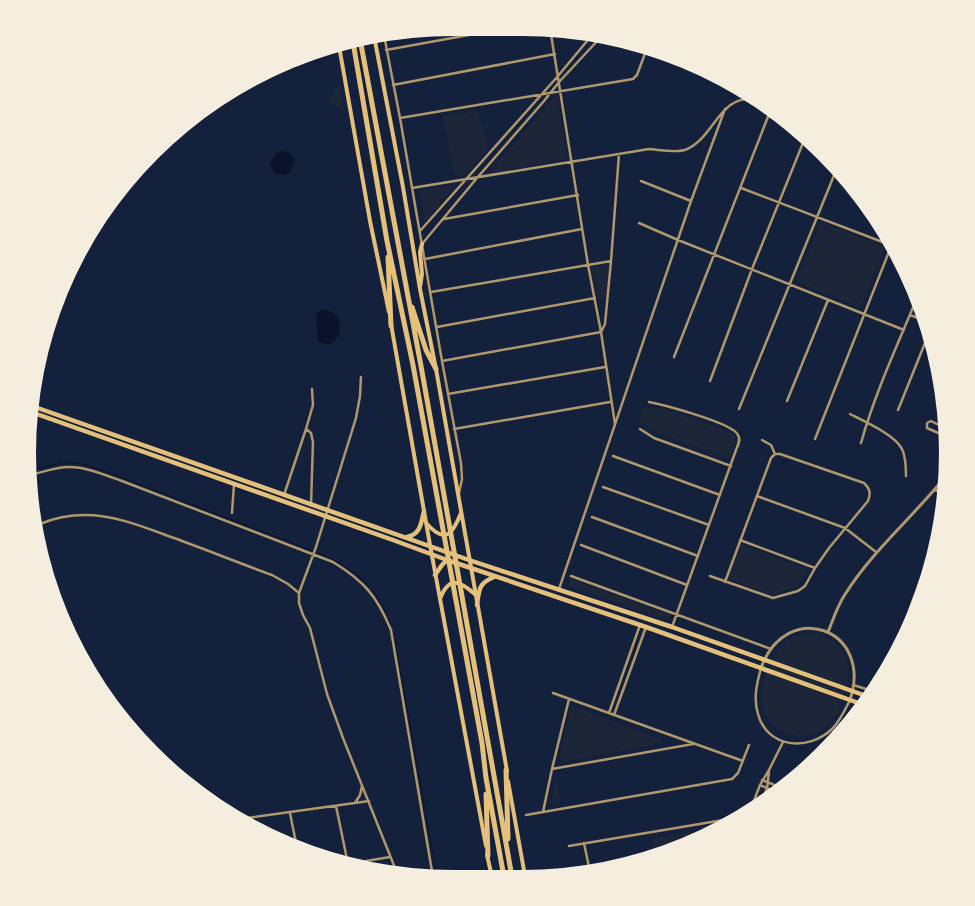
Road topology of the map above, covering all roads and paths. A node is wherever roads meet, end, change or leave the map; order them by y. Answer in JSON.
{"nodes":[{"id":1,"x":463,"y":36,"type":"edge"},
{"id":2,"x":552,"y":37,"type":"edge"},
{"id":3,"x":384,"y":42,"type":"edge"},
{"id":4,"x":587,"y":42,"type":"edge"},
{"id":5,"x":375,"y":43,"type":"edge"},
{"id":6,"x":596,"y":43,"type":"edge"},
{"id":7,"x":361,"y":46,"type":"edge"},
{"id":8,"x":354,"y":48,"type":"edge"},
{"id":9,"x":386,"y":50,"type":"junction"},
{"id":10,"x":341,"y":51,"type":"edge"},
{"id":11,"x":555,"y":54,"type":"junction"},
{"id":12,"x":645,"y":54,"type":"edge"},
{"id":13,"x":558,"y":76,"type":"junction"},
{"id":14,"x":559,"y":82,"type":"junction"},
{"id":15,"x":393,"y":85,"type":"junction"},
{"id":16,"x":560,"y":90,"type":"junction"},
{"id":17,"x":552,"y":92,"type":"junction"},
{"id":18,"x":543,"y":93,"type":"junction"},
{"id":19,"x":743,"y":99,"type":"edge"},
{"id":20,"x":726,"y":109,"type":"junction"},
{"id":21,"x":769,"y":116,"type":"edge"},
{"id":22,"x":400,"y":118,"type":"junction"},
{"id":23,"x":802,"y":145,"type":"edge"},
{"id":24,"x":619,"y":154,"type":"junction"},
{"id":25,"x":572,"y":161,"type":"junction"},
{"id":26,"x":834,"y":177,"type":"edge"},
{"id":27,"x":477,"y":178,"type":"junction"},
{"id":28,"x":466,"y":180,"type":"junction"},
{"id":29,"x":641,"y":181,"type":"dead end"},
{"id":30,"x":412,"y":188,"type":"junction"},
{"id":31,"x":740,"y":188,"type":"junction"},
{"id":32,"x":578,"y":195,"type":"junction"},
{"id":33,"x":691,"y":201,"type":"junction"},
{"id":34,"x":779,"y":202,"type":"junction"},
{"id":35,"x":818,"y":217,"type":"junction"},
{"id":36,"x":442,"y":219,"type":"junction"},
{"id":37,"x":639,"y":223,"type":"dead end"},
{"id":38,"x":582,"y":229,"type":"junction"},
{"id":39,"x":420,"y":231,"type":"junction"},
{"id":40,"x":678,"y":240,"type":"junction"},
{"id":41,"x":387,"y":241,"type":"junction"},
{"id":42,"x":880,"y":241,"type":"edge"},
{"id":43,"x":422,"y":244,"type":"junction"},
{"id":44,"x":714,"y":254,"type":"junction"},
{"id":45,"x":888,"y":255,"type":"edge"},
{"id":46,"x":425,"y":259,"type":"junction"},
{"id":47,"x":611,"y":261,"type":"junction"},
{"id":48,"x":588,"y":265,"type":"junction"},
{"id":49,"x":752,"y":269,"type":"junction"},
{"id":50,"x":404,"y":280,"type":"junction"},
{"id":51,"x":790,"y":285,"type":"junction"},
{"id":52,"x":420,"y":289,"type":"junction"},
{"id":53,"x":431,"y":292,"type":"junction"},
{"id":54,"x":595,"y":298,"type":"junction"},
{"id":55,"x":828,"y":300,"type":"junction"},
{"id":56,"x":913,"y":308,"type":"edge"},
{"id":57,"x":864,"y":315,"type":"junction"},
{"id":58,"x":910,"y":315,"type":"junction"},
{"id":59,"x":916,"y":317,"type":"edge"},
{"id":60,"x":391,"y":326,"type":"junction"},
{"id":61,"x":437,"y":327,"type":"junction"},
{"id":62,"x":904,"y":330,"type":"junction"},
{"id":63,"x":601,"y":332,"type":"junction"},
{"id":64,"x":925,"y":344,"type":"edge"},
{"id":65,"x":674,"y":357,"type":"dead end"},
{"id":66,"x":442,"y":361,"type":"junction"},
{"id":67,"x":606,"y":367,"type":"junction"},
{"id":68,"x":436,"y":369,"type":"junction"},
{"id":69,"x":361,"y":377,"type":"dead end"},
{"id":70,"x":710,"y":381,"type":"dead end"},
{"id":71,"x":312,"y":389,"type":"dead end"},
{"id":72,"x":448,"y":394,"type":"junction"},
{"id":73,"x":786,"y":401,"type":"dead end"},
{"id":74,"x":611,"y":402,"type":"junction"},
{"id":75,"x":649,"y":402,"type":"dead end"},
{"id":76,"x":39,"y":408,"type":"edge"},
{"id":77,"x":739,"y":409,"type":"dead end"},
{"id":78,"x":898,"y":410,"type":"dead end"},
{"id":79,"x":850,"y":414,"type":"dead end"},
{"id":80,"x":38,"y":415,"type":"edge"},
{"id":81,"x":867,"y":422,"type":"junction"},
{"id":82,"x":938,"y":424,"type":"edge"},
{"id":83,"x":615,"y":426,"type":"junction"},
{"id":84,"x":306,"y":429,"type":"junction"},
{"id":85,"x":454,"y":429,"type":"junction"},
{"id":86,"x":640,"y":429,"type":"dead end"},
{"id":87,"x":938,"y":433,"type":"edge"},
{"id":88,"x":815,"y":438,"type":"dead end"},
{"id":89,"x":762,"y":440,"type":"dead end"},
{"id":90,"x":861,"y":443,"type":"dead end"},
{"id":91,"x":775,"y":454,"type":"junction"},
{"id":92,"x":613,"y":456,"type":"dead end"},
{"id":93,"x":731,"y":466,"type":"junction"},
{"id":94,"x":37,"y":473,"type":"edge"},
{"id":95,"x":906,"y":476,"type":"dead end"},
{"id":96,"x":235,"y":477,"type":"junction"},
{"id":97,"x":234,"y":484,"type":"junction"},
{"id":98,"x":603,"y":487,"type":"dead end"},
{"id":99,"x":937,"y":487,"type":"edge"},
{"id":100,"x":935,"y":490,"type":"joint"},
{"id":101,"x":284,"y":494,"type":"junction"},
{"id":102,"x":720,"y":495,"type":"junction"},
{"id":103,"x":756,"y":496,"type":"junction"},
{"id":104,"x":458,"y":497,"type":"junction"},
{"id":105,"x":282,"y":501,"type":"junction"},
{"id":106,"x":311,"y":504,"type":"junction"},
{"id":107,"x":327,"y":510,"type":"junction"},
{"id":108,"x":310,"y":511,"type":"junction"},
{"id":109,"x":424,"y":511,"type":"junction"},
{"id":110,"x":232,"y":513,"type":"dead end"},
{"id":111,"x":461,"y":513,"type":"junction"},
{"id":112,"x":325,"y":516,"type":"junction"},
{"id":113,"x":592,"y":517,"type":"dead end"},
{"id":114,"x":426,"y":522,"type":"junction"},
{"id":115,"x":42,"y":523,"type":"edge"},
{"id":116,"x":709,"y":525,"type":"junction"},
{"id":117,"x":845,"y":528,"type":"junction"},
{"id":118,"x":406,"y":537,"type":"junction"},
{"id":119,"x":740,"y":540,"type":"junction"},
{"id":120,"x":430,"y":545,"type":"junction"},
{"id":121,"x":582,"y":545,"type":"dead end"},
{"id":122,"x":876,"y":552,"type":"junction"},
{"id":123,"x":314,"y":553,"type":"junction"},
{"id":124,"x":431,"y":554,"type":"junction"},
{"id":125,"x":698,"y":556,"type":"junction"},
{"id":126,"x":447,"y":560,"type":"junction"},
{"id":127,"x":469,"y":560,"type":"junction"},
{"id":128,"x":471,"y":568,"type":"junction"},
{"id":129,"x":815,"y":568,"type":"junction"},
{"id":130,"x":435,"y":575,"type":"junction"},
{"id":131,"x":495,"y":576,"type":"junction"},
{"id":132,"x":571,"y":576,"type":"dead end"},
{"id":133,"x":710,"y":576,"type":"dead end"},
{"id":134,"x":725,"y":582,"type":"junction"},
{"id":135,"x":687,"y":585,"type":"junction"},
{"id":136,"x":559,"y":589,"type":"junction"},
{"id":137,"x":299,"y":593,"type":"junction"},
{"id":138,"x":545,"y":594,"type":"junction"},
{"id":139,"x":476,"y":595,"type":"junction"},
{"id":140,"x":440,"y":600,"type":"junction"},
{"id":141,"x":569,"y":601,"type":"junction"},
{"id":142,"x":477,"y":605,"type":"junction"},
{"id":143,"x":676,"y":614,"type":"junction"},
{"id":144,"x":640,"y":625,"type":"junction"},
{"id":145,"x":646,"y":627,"type":"junction"},
{"id":146,"x":672,"y":627,"type":"junction"},
{"id":147,"x":828,"y":632,"type":"junction"},
{"id":148,"x":771,"y":649,"type":"junction"},
{"id":149,"x":764,"y":660,"type":"junction"},
{"id":150,"x":761,"y":668,"type":"junction"},
{"id":151,"x":854,"y":685,"type":"junction"},
{"id":152,"x":866,"y":689,"type":"edge"},
{"id":153,"x":853,"y":691,"type":"junction"},
{"id":154,"x":616,"y":692,"type":"junction"},
{"id":155,"x":552,"y":693,"type":"dead end"},
{"id":156,"x":622,"y":694,"type":"junction"},
{"id":157,"x":862,"y":694,"type":"edge"},
{"id":158,"x":569,"y":699,"type":"junction"},
{"id":159,"x":852,"y":700,"type":"junction"},
{"id":160,"x":856,"y":702,"type":"edge"},
{"id":161,"x":609,"y":713,"type":"junction"},
{"id":162,"x":614,"y":715,"type":"junction"},
{"id":163,"x":783,"y":742,"type":"junction"},
{"id":164,"x":694,"y":744,"type":"junction"},
{"id":165,"x":750,"y":745,"type":"dead end"},
{"id":166,"x":743,"y":761,"type":"junction"},
{"id":167,"x":552,"y":769,"type":"junction"},
{"id":168,"x":506,"y":770,"type":"junction"},
{"id":169,"x":769,"y":770,"type":"junction"},
{"id":170,"x":486,"y":778,"type":"junction"},
{"id":171,"x":762,"y":780,"type":"junction"},
{"id":172,"x":769,"y":782,"type":"junction"},
{"id":173,"x":760,"y":784,"type":"junction"},
{"id":174,"x":362,"y":785,"type":"junction"},
{"id":175,"x":775,"y":785,"type":"edge"},
{"id":176,"x":767,"y":788,"type":"junction"},
{"id":177,"x":766,"y":791,"type":"edge"},
{"id":178,"x":754,"y":800,"type":"edge"},
{"id":179,"x":369,"y":801,"type":"junction"},
{"id":180,"x":356,"y":803,"type":"junction"},
{"id":181,"x":336,"y":806,"type":"junction"},
{"id":182,"x":543,"y":812,"type":"junction"},
{"id":183,"x":290,"y":813,"type":"junction"},
{"id":184,"x":526,"y":815,"type":"dead end"},
{"id":185,"x":252,"y":818,"type":"edge"},
{"id":186,"x":717,"y":821,"type":"edge"},
{"id":187,"x":295,"y":838,"type":"edge"},
{"id":188,"x":584,"y":844,"type":"junction"},
{"id":189,"x":569,"y":846,"type":"dead end"},
{"id":190,"x":346,"y":856,"type":"edge"},
{"id":191,"x":488,"y":856,"type":"junction"},
{"id":192,"x":390,"y":857,"type":"junction"},
{"id":193,"x":509,"y":859,"type":"junction"},
{"id":194,"x":367,"y":861,"type":"edge"},
{"id":195,"x":588,"y":864,"type":"edge"},
{"id":196,"x":394,"y":865,"type":"edge"},
{"id":197,"x":432,"y":869,"type":"edge"},
{"id":198,"x":491,"y":870,"type":"edge"},
{"id":199,"x":503,"y":870,"type":"edge"},
{"id":200,"x":511,"y":870,"type":"edge"},
{"id":201,"x":525,"y":870,"type":"edge"}],
"edges":[{"from":1,"to":9,"type":"street"},
{"from":2,"to":11,"type":"street"},
{"from":3,"to":9,"type":"street"},
{"from":4,"to":13,"type":"street"},
{"from":5,"to":52,"type":"main road"},
{"from":6,"to":14,"type":"street"},
{"from":7,"to":50,"type":"highway"},
{"from":8,"to":41,"type":"highway"},
{"from":9,"to":15,"type":"street"},
{"from":10,"to":60,"type":"main road"},
{"from":11,"to":13,"type":"street"},
{"from":11,"to":15,"type":"street"},
{"from":12,"to":16,"type":"street"},
{"from":13,"to":14,"type":"street"},
{"from":13,"to":18,"type":"street"},
{"from":14,"to":16,"type":"street"},
{"from":14,"to":17,"type":"street"},
{"from":15,"to":22,"type":"street"},
{"from":16,"to":17,"type":"street"},
{"from":16,"to":25,"type":"street"},
{"from":17,"to":18,"type":"street"},
{"from":17,"to":27,"type":"street"},
{"from":18,"to":22,"type":"street"},
{"from":18,"to":28,"type":"street"},
{"from":19,"to":20,"type":"street"},
{"from":20,"to":24,"type":"street"},
{"from":20,"to":33,"type":"street"},
{"from":21,"to":31,"type":"street"},
{"from":22,"to":30,"type":"street"},
{"from":23,"to":34,"type":"street"},
{"from":24,"to":25,"type":"street"},
{"from":24,"to":47,"type":"street"},
{"from":25,"to":27,"type":"street"},
{"from":25,"to":32,"type":"street"},
{"from":26,"to":35,"type":"street"},
{"from":27,"to":28,"type":"street"},
{"from":27,"to":36,"type":"street"},
{"from":28,"to":30,"type":"street"},
{"from":28,"to":39,"type":"street"},
{"from":29,"to":33,"type":"street"},
{"from":30,"to":39,"type":"street"},
{"from":31,"to":34,"type":"street"},
{"from":31,"to":44,"type":"street"},
{"from":32,"to":36,"type":"street"},
{"from":32,"to":38,"type":"street"},
{"from":33,"to":40,"type":"street"},
{"from":34,"to":35,"type":"street"},
{"from":34,"to":49,"type":"street"},
{"from":35,"to":42,"type":"street"},
{"from":35,"to":51,"type":"street"},
{"from":36,"to":43,"type":"street"},
{"from":37,"to":40,"type":"street"},
{"from":38,"to":46,"type":"street"},
{"from":38,"to":48,"type":"street"},
{"from":39,"to":43,"type":"street"},
{"from":40,"to":44,"type":"street"},
{"from":40,"to":83,"type":"street"},
{"from":41,"to":60,"type":"highway"},
{"from":41,"to":170,"type":"highway"},
{"from":43,"to":46,"type":"street"},
{"from":43,"to":52,"type":"main road"},
{"from":44,"to":49,"type":"street"},
{"from":44,"to":65,"type":"street"},
{"from":45,"to":57,"type":"street"},
{"from":46,"to":53,"type":"street"},
{"from":47,"to":48,"type":"street"},
{"from":47,"to":63,"type":"street"},
{"from":48,"to":53,"type":"street"},
{"from":48,"to":54,"type":"street"},
{"from":49,"to":51,"type":"street"},
{"from":49,"to":70,"type":"street"},
{"from":50,"to":68,"type":"highway"},
{"from":50,"to":193,"type":"highway"},
{"from":51,"to":55,"type":"street"},
{"from":51,"to":77,"type":"street"},
{"from":52,"to":68,"type":"main road"},
{"from":53,"to":61,"type":"street"},
{"from":54,"to":61,"type":"street"},
{"from":54,"to":63,"type":"street"},
{"from":55,"to":57,"type":"street"},
{"from":55,"to":73,"type":"street"},
{"from":56,"to":58,"type":"street"},
{"from":57,"to":62,"type":"street"},
{"from":57,"to":88,"type":"street"},
{"from":58,"to":59,"type":"street"},
{"from":58,"to":62,"type":"street"},
{"from":60,"to":109,"type":"main road"},
{"from":61,"to":66,"type":"street"},
{"from":62,"to":81,"type":"street"},
{"from":63,"to":66,"type":"street"},
{"from":63,"to":67,"type":"street"},
{"from":64,"to":78,"type":"street"},
{"from":66,"to":72,"type":"street"},
{"from":67,"to":72,"type":"street"},
{"from":67,"to":74,"type":"street"},
{"from":68,"to":104,"type":"main road"},
{"from":69,"to":107,"type":"street"},
{"from":71,"to":84,"type":"street"},
{"from":72,"to":85,"type":"street"},
{"from":74,"to":83,"type":"street"},
{"from":74,"to":85,"type":"street"},
{"from":75,"to":93,"type":"street"},
{"from":76,"to":96,"type":"main road"},
{"from":79,"to":81,"type":"street"},
{"from":80,"to":97,"type":"main road"},
{"from":81,"to":90,"type":"street"},
{"from":81,"to":95,"type":"street"},
{"from":82,"to":87,"type":"street"},
{"from":83,"to":136,"type":"street"},
{"from":84,"to":101,"type":"street"},
{"from":84,"to":106,"type":"street"},
{"from":85,"to":104,"type":"street"},
{"from":86,"to":93,"type":"street"},
{"from":89,"to":91,"type":"street"},
{"from":91,"to":103,"type":"street"},
{"from":91,"to":117,"type":"street"},
{"from":92,"to":102,"type":"street"},
{"from":93,"to":102,"type":"street"},
{"from":94,"to":123,"type":"street"},
{"from":96,"to":97,"type":"street"},
{"from":96,"to":101,"type":"main road"},
{"from":97,"to":105,"type":"main road"},
{"from":97,"to":110,"type":"street"},
{"from":98,"to":116,"type":"street"},
{"from":99,"to":100,"type":"street"},
{"from":100,"to":122,"type":"street"},
{"from":101,"to":105,"type":"street"},
{"from":101,"to":106,"type":"main road"},
{"from":102,"to":116,"type":"street"},
{"from":103,"to":117,"type":"street"},
{"from":103,"to":119,"type":"street"},
{"from":104,"to":111,"type":"main road"},
{"from":105,"to":108,"type":"main road"},
{"from":106,"to":107,"type":"main road"},
{"from":106,"to":108,"type":"street"},
{"from":107,"to":112,"type":"street"},
{"from":107,"to":118,"type":"main road"},
{"from":108,"to":112,"type":"main road"},
{"from":109,"to":114,"type":"main road"},
{"from":109,"to":118,"type":"main road"},
{"from":111,"to":114,"type":"main road"},
{"from":111,"to":127,"type":"main road"},
{"from":112,"to":123,"type":"street"},
{"from":112,"to":124,"type":"main road"},
{"from":113,"to":125,"type":"street"},
{"from":114,"to":120,"type":"main road"},
{"from":115,"to":137,"type":"street"},
{"from":116,"to":125,"type":"street"},
{"from":117,"to":122,"type":"street"},
{"from":117,"to":129,"type":"street"},
{"from":118,"to":120,"type":"main road"},
{"from":119,"to":129,"type":"street"},
{"from":119,"to":134,"type":"street"},
{"from":120,"to":124,"type":"main road"},
{"from":120,"to":127,"type":"main road"},
{"from":121,"to":135,"type":"street"},
{"from":122,"to":147,"type":"street"},
{"from":123,"to":137,"type":"street"},
{"from":123,"to":197,"type":"street"},
{"from":124,"to":126,"type":"main road"},
{"from":124,"to":130,"type":"main road"},
{"from":125,"to":135,"type":"street"},
{"from":126,"to":128,"type":"main road"},
{"from":126,"to":130,"type":"main road"},
{"from":127,"to":128,"type":"main road"},
{"from":127,"to":136,"type":"main road"},
{"from":128,"to":131,"type":"main road"},
{"from":128,"to":139,"type":"main road"},
{"from":129,"to":134,"type":"street"},
{"from":130,"to":140,"type":"main road"},
{"from":131,"to":138,"type":"main road"},
{"from":131,"to":142,"type":"main road"},
{"from":132,"to":143,"type":"street"},
{"from":133,"to":134,"type":"street"},
{"from":135,"to":143,"type":"street"},
{"from":136,"to":138,"type":"main road"},
{"from":136,"to":141,"type":"main road"},
{"from":136,"to":146,"type":"main road"},
{"from":137,"to":174,"type":"street"},
{"from":138,"to":141,"type":"main road"},
{"from":139,"to":140,"type":"main road"},
{"from":139,"to":142,"type":"main road"},
{"from":140,"to":191,"type":"main road"},
{"from":141,"to":144,"type":"main road"},
{"from":142,"to":168,"type":"main road"},
{"from":143,"to":146,"type":"street"},
{"from":143,"to":148,"type":"street"},
{"from":144,"to":145,"type":"main road"},
{"from":144,"to":154,"type":"street"},
{"from":145,"to":150,"type":"main road"},
{"from":145,"to":156,"type":"street"},
{"from":146,"to":149,"type":"main road"},
{"from":147,"to":148,"type":"street"},
{"from":147,"to":151,"type":"street"},
{"from":148,"to":149,"type":"street"},
{"from":149,"to":150,"type":"street"},
{"from":149,"to":153,"type":"main road"},
{"from":150,"to":159,"type":"main road"},
{"from":150,"to":163,"type":"street"},
{"from":151,"to":152,"type":"street"},
{"from":151,"to":153,"type":"street"},
{"from":153,"to":157,"type":"main road"},
{"from":153,"to":159,"type":"street"},
{"from":154,"to":156,"type":"street"},
{"from":154,"to":161,"type":"street"},
{"from":155,"to":158,"type":"street"},
{"from":156,"to":162,"type":"street"},
{"from":158,"to":161,"type":"street"},
{"from":158,"to":167,"type":"street"},
{"from":159,"to":160,"type":"main road"},
{"from":159,"to":163,"type":"street"},
{"from":161,"to":162,"type":"street"},
{"from":162,"to":164,"type":"street"},
{"from":163,"to":169,"type":"street"},
{"from":164,"to":166,"type":"street"},
{"from":164,"to":167,"type":"street"},
{"from":165,"to":166,"type":"street"},
{"from":166,"to":182,"type":"street"},
{"from":167,"to":182,"type":"street"},
{"from":168,"to":193,"type":"highway"},
{"from":168,"to":201,"type":"main road"},
{"from":169,"to":171,"type":"street"},
{"from":169,"to":172,"type":"street"},
{"from":170,"to":191,"type":"highway"},
{"from":170,"to":199,"type":"highway"},
{"from":171,"to":172,"type":"street"},
{"from":171,"to":173,"type":"street"},
{"from":172,"to":175,"type":"street"},
{"from":172,"to":176,"type":"street"},
{"from":173,"to":176,"type":"street"},
{"from":173,"to":178,"type":"street"},
{"from":174,"to":179,"type":"street"},
{"from":174,"to":180,"type":"street"},
{"from":176,"to":177,"type":"street"},
{"from":179,"to":180,"type":"street"},
{"from":179,"to":192,"type":"street"},
{"from":180,"to":181,"type":"street"},
{"from":181,"to":183,"type":"street"},
{"from":181,"to":190,"type":"street"},
{"from":182,"to":184,"type":"street"},
{"from":183,"to":185,"type":"street"},
{"from":183,"to":187,"type":"street"},
{"from":186,"to":188,"type":"street"},
{"from":188,"to":189,"type":"street"},
{"from":188,"to":195,"type":"street"},
{"from":191,"to":198,"type":"main road"},
{"from":192,"to":194,"type":"street"},
{"from":192,"to":196,"type":"street"},
{"from":193,"to":200,"type":"highway"}]}
